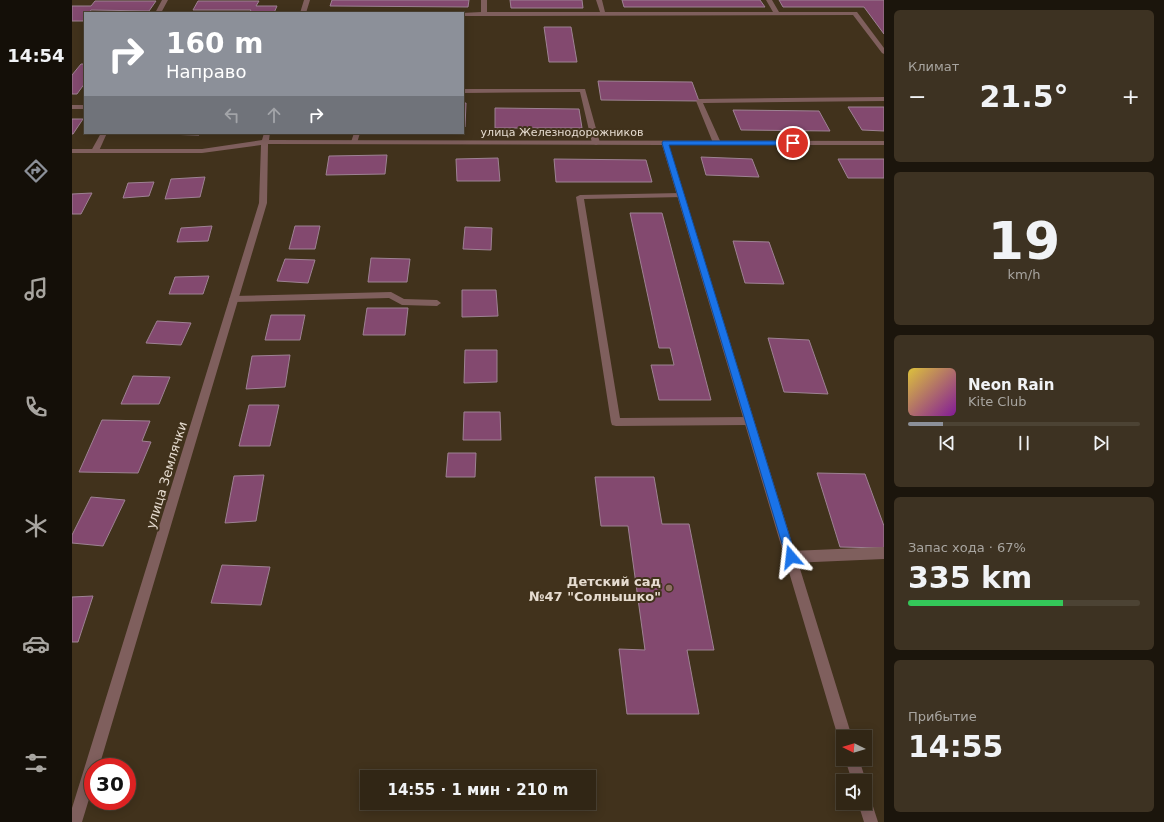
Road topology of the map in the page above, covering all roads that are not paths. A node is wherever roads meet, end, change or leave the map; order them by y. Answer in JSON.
{"nodes":[{"id":1,"x":165,"y":0,"type":"edge"},
{"id":2,"x":307,"y":0,"type":"edge"},
{"id":3,"x":484,"y":0,"type":"edge"},
{"id":4,"x":599,"y":0,"type":"edge"},
{"id":5,"x":769,"y":0,"type":"edge"},
{"id":6,"x":159,"y":12,"type":"edge"},
{"id":7,"x":303,"y":12,"type":"edge"},
{"id":8,"x":777,"y":13,"type":"junction"},
{"id":9,"x":464,"y":14,"type":"edge"},
{"id":10,"x":484,"y":14,"type":"junction"},
{"id":11,"x":603,"y":14,"type":"junction"},
{"id":12,"x":884,"y":52,"type":"edge"},
{"id":13,"x":464,"y":90,"type":"edge"},
{"id":14,"x":884,"y":99,"type":"edge"},
{"id":15,"x":72,"y":107,"type":"edge"},
{"id":16,"x":84,"y":107,"type":"edge"},
{"id":17,"x":103,"y":134,"type":"edge"},
{"id":18,"x":357,"y":134,"type":"edge"},
{"id":19,"x":266,"y":138,"type":"edge"},
{"id":20,"x":355,"y":142,"type":"junction"},
{"id":21,"x":596,"y":143,"type":"junction"},
{"id":22,"x":665,"y":143,"type":"junction"},
{"id":23,"x":717,"y":143,"type":"junction"},
{"id":24,"x":884,"y":143,"type":"edge"},
{"id":25,"x":72,"y":151,"type":"edge"},
{"id":26,"x":94,"y":151,"type":"junction"},
{"id":27,"x":681,"y":195,"type":"junction"},
{"id":28,"x":233,"y":299,"type":"junction"},
{"id":29,"x":438,"y":303,"type":"dead end"},
{"id":30,"x":749,"y":421,"type":"junction"},
{"id":31,"x":884,"y":553,"type":"edge"},
{"id":32,"x":791,"y":557,"type":"junction"},
{"id":33,"x":843,"y":730,"type":"edge"},
{"id":34,"x":867,"y":810,"type":"edge"},
{"id":35,"x":75,"y":822,"type":"edge"},
{"id":36,"x":871,"y":822,"type":"edge"}],
"edges":[{"from":1,"to":6,"type":"street"},
{"from":2,"to":7,"type":"street"},
{"from":3,"to":10,"type":"street"},
{"from":4,"to":11,"type":"street"},
{"from":5,"to":8,"type":"street"},
{"from":8,"to":11,"type":"street"},
{"from":8,"to":12,"type":"street"},
{"from":9,"to":10,"type":"street"},
{"from":10,"to":11,"type":"street"},
{"from":13,"to":21,"type":"street"},
{"from":14,"to":23,"type":"street"},
{"from":15,"to":16,"type":"street"},
{"from":17,"to":26,"type":"street"},
{"from":18,"to":20,"type":"street"},
{"from":19,"to":20,"type":"street","name":"улица Железнодорожников"},
{"from":19,"to":26,"type":"street","name":"улица Железнодорожников"},
{"from":19,"to":28,"type":"street","name":"улица Землячки"},
{"from":20,"to":21,"type":"street","name":"улица Железнодорожников"},
{"from":21,"to":22,"type":"street","name":"улица Железнодорожников"},
{"from":22,"to":23,"type":"street","name":"улица Железнодорожников"},
{"from":22,"to":27,"type":"street"},
{"from":23,"to":24,"type":"street","name":"улица Железнодорожников"},
{"from":25,"to":26,"type":"street","name":"улица Железнодорожников"},
{"from":27,"to":30,"type":"street"},
{"from":27,"to":30,"type":"street"},
{"from":28,"to":29,"type":"street"},
{"from":28,"to":35,"type":"street","name":"улица Землячки"},
{"from":30,"to":32,"type":"street"},
{"from":31,"to":32,"type":"street"},
{"from":32,"to":33,"type":"street"},
{"from":34,"to":36,"type":"street"}]}
